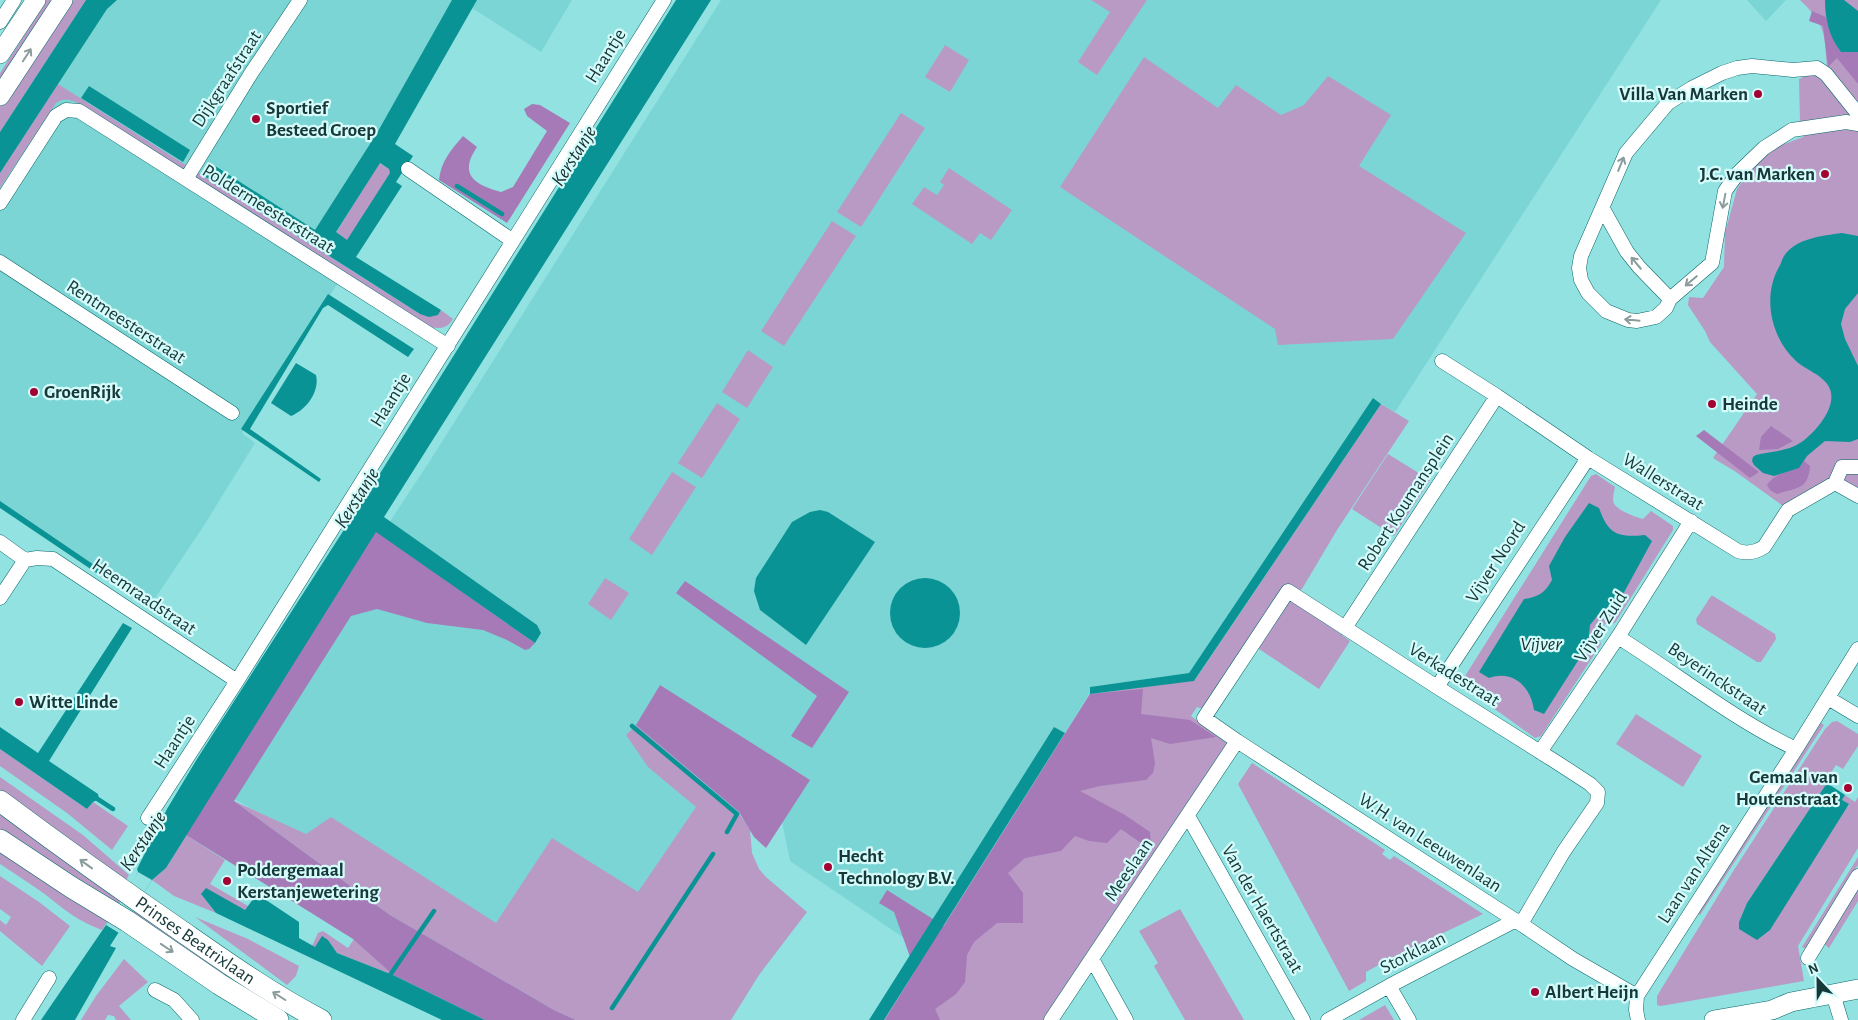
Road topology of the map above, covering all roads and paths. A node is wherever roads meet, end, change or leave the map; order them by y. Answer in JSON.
{"nodes":[{"id":1,"x":14,"y":0,"type":"edge"},
{"id":2,"x":36,"y":0,"type":"edge"},
{"id":3,"x":63,"y":0,"type":"edge"},
{"id":4,"x":300,"y":0,"type":"edge"},
{"id":5,"x":664,"y":0,"type":"edge"},
{"id":6,"x":0,"y":22,"type":"edge"},
{"id":7,"x":0,"y":54,"type":"edge"},
{"id":8,"x":0,"y":96,"type":"edge"},
{"id":9,"x":1858,"y":114,"type":"edge"},
{"id":10,"x":1858,"y":124,"type":"edge"},
{"id":11,"x":408,"y":169,"type":"dead end"},
{"id":12,"x":186,"y":179,"type":"junction"},
{"id":13,"x":0,"y":203,"type":"edge"},
{"id":14,"x":1603,"y":209,"type":"junction"},
{"id":15,"x":513,"y":241,"type":"junction"},
{"id":16,"x":0,"y":262,"type":"edge"},
{"id":17,"x":1670,"y":298,"type":"junction"},
{"id":18,"x":448,"y":346,"type":"junction"},
{"id":19,"x":1442,"y":362,"type":"dead end"},
{"id":20,"x":1497,"y":396,"type":"junction"},
{"id":21,"x":232,"y":413,"type":"dead end"},
{"id":22,"x":1588,"y":458,"type":"junction"},
{"id":23,"x":1858,"y":467,"type":"edge"},
{"id":24,"x":1835,"y":483,"type":"junction"},
{"id":25,"x":1858,"y":496,"type":"edge"},
{"id":26,"x":1691,"y":521,"type":"junction"},
{"id":27,"x":0,"y":542,"type":"edge"},
{"id":28,"x":25,"y":560,"type":"junction"},
{"id":29,"x":0,"y":598,"type":"edge"},
{"id":30,"x":1345,"y":628,"type":"junction"},
{"id":31,"x":1618,"y":636,"type":"junction"},
{"id":32,"x":1858,"y":649,"type":"edge"},
{"id":33,"x":237,"y":681,"type":"junction"},
{"id":34,"x":1437,"y":687,"type":"junction"},
{"id":35,"x":1828,"y":698,"type":"junction"},
{"id":36,"x":1858,"y":716,"type":"edge"},
{"id":37,"x":1204,"y":718,"type":"joint"},
{"id":38,"x":1238,"y":741,"type":"junction"},
{"id":39,"x":1796,"y":749,"type":"junction"},
{"id":40,"x":1540,"y":752,"type":"junction"},
{"id":41,"x":0,"y":801,"type":"edge"},
{"id":42,"x":1188,"y":816,"type":"junction"},
{"id":43,"x":148,"y":818,"type":"dead end"},
{"id":44,"x":0,"y":840,"type":"edge"},
{"id":45,"x":1858,"y":876,"type":"edge"},
{"id":46,"x":1519,"y":922,"type":"junction"},
{"id":47,"x":1808,"y":958,"type":"dead end"},
{"id":48,"x":1092,"y":959,"type":"junction"},
{"id":49,"x":49,"y":978,"type":"dead end"},
{"id":50,"x":1389,"y":986,"type":"junction"},
{"id":51,"x":1858,"y":989,"type":"edge"},
{"id":52,"x":155,"y":990,"type":"dead end"},
{"id":53,"x":1637,"y":996,"type":"junction"},
{"id":54,"x":1858,"y":1001,"type":"edge"},
{"id":55,"x":1837,"y":1007,"type":"edge"},
{"id":56,"x":23,"y":1020,"type":"edge"},
{"id":57,"x":192,"y":1020,"type":"edge"},
{"id":58,"x":278,"y":1020,"type":"edge"},
{"id":59,"x":321,"y":1020,"type":"edge"},
{"id":60,"x":1051,"y":1020,"type":"edge"},
{"id":61,"x":1126,"y":1020,"type":"edge"},
{"id":62,"x":1303,"y":1020,"type":"edge"},
{"id":63,"x":1328,"y":1020,"type":"edge"},
{"id":64,"x":1409,"y":1020,"type":"edge"},
{"id":65,"x":1638,"y":1020,"type":"edge"},
{"id":66,"x":1714,"y":1020,"type":"edge"}],
"edges":[{"from":1,"to":6,"type":"street"},
{"from":2,"to":7,"type":"street"},
{"from":8,"to":3,"type":"street","one_way":true},
{"from":4,"to":12,"type":"street","name":"Dijkgraafstraat"},
{"from":5,"to":15,"type":"street","name":"Haantje"},
{"from":14,"to":9,"type":"street","one_way":true},
{"from":10,"to":17,"type":"street","one_way":true},
{"from":11,"to":15,"type":"street"},
{"from":12,"to":13,"type":"street","name":"Poldermeesterstraat"},
{"from":12,"to":18,"type":"street","name":"Poldermeesterstraat"},
{"from":17,"to":14,"type":"street","one_way":true},
{"from":17,"to":14,"type":"street","one_way":true},
{"from":15,"to":18,"type":"street","name":"Haantje"},
{"from":16,"to":21,"type":"street","name":"Rentmeesterstraat"},
{"from":18,"to":33,"type":"street","name":"Haantje"},
{"from":19,"to":20,"type":"street","name":"Wallerstraat"},
{"from":20,"to":22,"type":"street","name":"Wallerstraat"},
{"from":20,"to":30,"type":"street","name":"Robert Koumansplein"},
{"from":22,"to":26,"type":"street","name":"Wallerstraat"},
{"from":22,"to":34,"type":"street","name":"Vijver Noord"},
{"from":23,"to":24,"type":"street"},
{"from":24,"to":25,"type":"street"},
{"from":24,"to":26,"type":"street","name":"Wallerstraat"},
{"from":26,"to":31,"type":"street","name":"Vijver Zuid"},
{"from":27,"to":28,"type":"street"},
{"from":28,"to":29,"type":"street"},
{"from":28,"to":33,"type":"street","name":"Heemraadstraat"},
{"from":30,"to":34,"type":"street","name":"Verkadestraat"},
{"from":30,"to":37,"type":"street","name":"Verkadestraat"},
{"from":31,"to":39,"type":"street","name":"Beyerinckstraat"},
{"from":31,"to":40,"type":"street","name":"Vijver Zuid"},
{"from":32,"to":35,"type":"street","name":"Laan van Altena"},
{"from":33,"to":43,"type":"street","name":"Haantje"},
{"from":34,"to":40,"type":"street","name":"Verkadestraat"},
{"from":35,"to":36,"type":"street"},
{"from":35,"to":39,"type":"street","name":"Laan van Altena"},
{"from":37,"to":38,"type":"street","name":"W.H. van Leeuwenlaan"},
{"from":38,"to":42,"type":"street","name":"Meeslaan"},
{"from":38,"to":46,"type":"street","name":"W.H. van Leeuwenlaan"},
{"from":39,"to":53,"type":"street","name":"Laan van Altena"},
{"from":40,"to":46,"type":"street","name":"Verkadestraat"},
{"from":59,"to":41,"type":"main road","name":"Prinses Beatrixlaan","one_way":true},
{"from":42,"to":48,"type":"street","name":"Meeslaan"},
{"from":42,"to":62,"type":"street","name":"Van der Haertstraat"},
{"from":44,"to":58,"type":"main road","name":"Prinses Beatrixlaan","one_way":true},
{"from":45,"to":47,"type":"street"},
{"from":46,"to":50,"type":"street","name":"Storklaan"},
{"from":46,"to":53,"type":"street","name":"W.H. van Leeuwenlaan"},
{"from":48,"to":60,"type":"street","name":"Meeslaan"},
{"from":48,"to":61,"type":"street"},
{"from":49,"to":56,"type":"street"},
{"from":50,"to":63,"type":"street","name":"Storklaan"},
{"from":50,"to":64,"type":"street"},
{"from":51,"to":55,"type":"street"},
{"from":52,"to":57,"type":"street"},
{"from":53,"to":65,"type":"street"},
{"from":54,"to":55,"type":"street"},
{"from":55,"to":66,"type":"street"}]}
